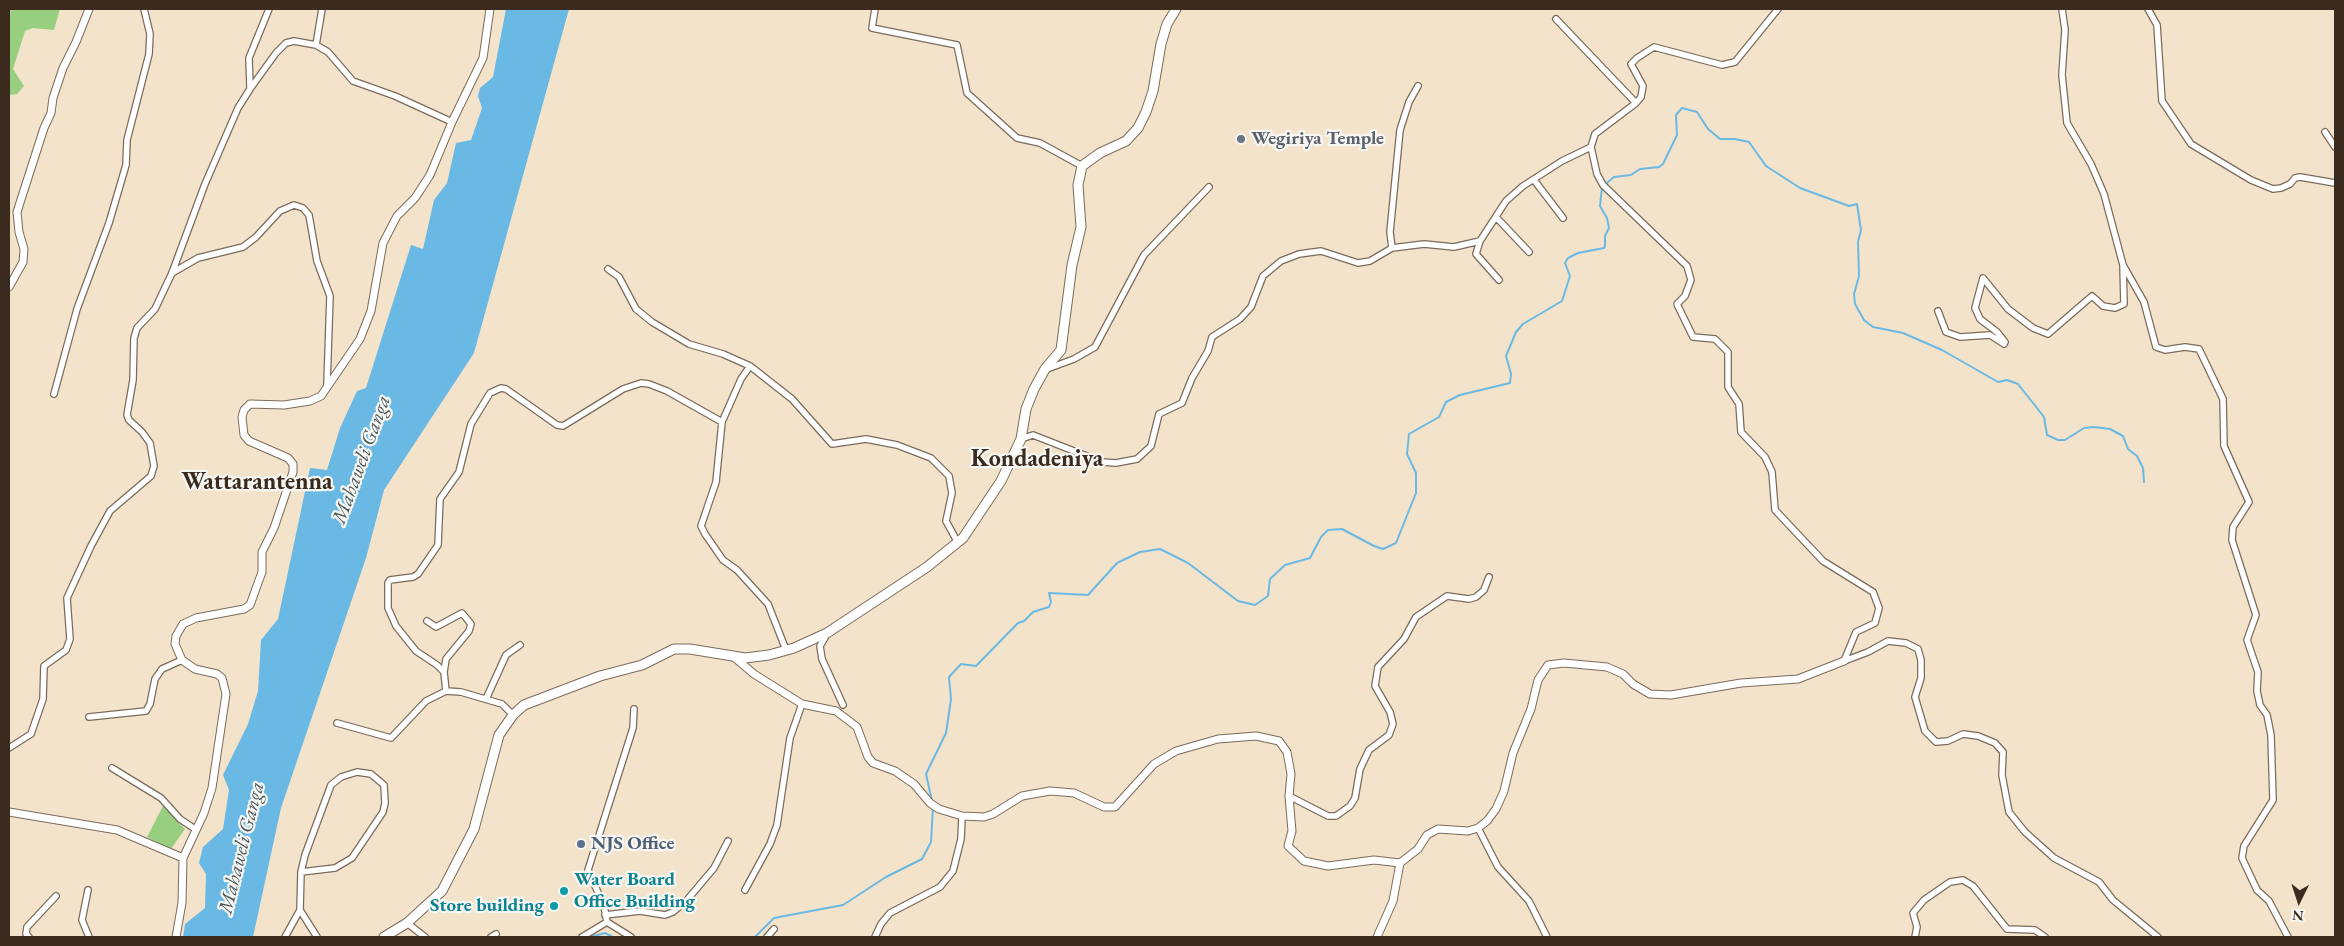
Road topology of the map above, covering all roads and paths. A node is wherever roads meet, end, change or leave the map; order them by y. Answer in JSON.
{"nodes":[{"id":1,"x":89,"y":9,"type":"edge"},
{"id":2,"x":144,"y":9,"type":"edge"},
{"id":3,"x":269,"y":9,"type":"edge"},
{"id":4,"x":322,"y":9,"type":"edge"},
{"id":5,"x":490,"y":9,"type":"edge"},
{"id":6,"x":875,"y":9,"type":"edge"},
{"id":7,"x":1176,"y":9,"type":"edge"},
{"id":8,"x":1778,"y":9,"type":"edge"},
{"id":9,"x":2062,"y":9,"type":"edge"},
{"id":10,"x":2148,"y":9,"type":"edge"},
{"id":11,"x":1556,"y":19,"type":"dead end"},
{"id":12,"x":316,"y":45,"type":"junction"},
{"id":13,"x":1418,"y":86,"type":"dead end"},
{"id":14,"x":250,"y":89,"type":"junction"},
{"id":15,"x":1636,"y":103,"type":"junction"},
{"id":16,"x":452,"y":122,"type":"junction"},
{"id":17,"x":2325,"y":132,"type":"dead end"},
{"id":18,"x":1591,"y":147,"type":"junction"},
{"id":19,"x":2335,"y":147,"type":"edge"},
{"id":20,"x":1082,"y":166,"type":"junction"},
{"id":21,"x":1534,"y":180,"type":"junction"},
{"id":22,"x":2335,"y":183,"type":"edge"},
{"id":23,"x":1209,"y":187,"type":"dead end"},
{"id":24,"x":1496,"y":218,"type":"junction"},
{"id":25,"x":1563,"y":218,"type":"dead end"},
{"id":26,"x":1480,"y":241,"type":"junction"},
{"id":27,"x":1392,"y":248,"type":"junction"},
{"id":28,"x":1529,"y":252,"type":"dead end"},
{"id":29,"x":2123,"y":265,"type":"junction"},
{"id":30,"x":608,"y":270,"type":"dead end"},
{"id":31,"x":172,"y":273,"type":"junction"},
{"id":32,"x":1499,"y":280,"type":"dead end"},
{"id":33,"x":9,"y":287,"type":"edge"},
{"id":34,"x":1938,"y":311,"type":"dead end"},
{"id":35,"x":750,"y":366,"type":"junction"},
{"id":36,"x":1045,"y":369,"type":"junction"},
{"id":37,"x":328,"y":384,"type":"junction"},
{"id":38,"x":54,"y":394,"type":"dead end"},
{"id":39,"x":722,"y":422,"type":"junction"},
{"id":40,"x":1021,"y":439,"type":"junction"},
{"id":41,"x":958,"y":544,"type":"junction"},
{"id":42,"x":1489,"y":577,"type":"dead end"},
{"id":43,"x":427,"y":621,"type":"dead end"},
{"id":44,"x":827,"y":633,"type":"junction"},
{"id":45,"x":520,"y":645,"type":"dead end"},
{"id":46,"x":786,"y":650,"type":"junction"},
{"id":47,"x":734,"y":657,"type":"junction"},
{"id":48,"x":182,"y":660,"type":"junction"},
{"id":49,"x":1844,"y":661,"type":"junction"},
{"id":50,"x":444,"y":672,"type":"junction"},
{"id":51,"x":446,"y":691,"type":"junction"},
{"id":52,"x":486,"y":699,"type":"junction"},
{"id":53,"x":802,"y":704,"type":"junction"},
{"id":54,"x":843,"y":705,"type":"dead end"},
{"id":55,"x":634,"y":709,"type":"dead end"},
{"id":56,"x":513,"y":715,"type":"junction"},
{"id":57,"x":89,"y":716,"type":"dead end"},
{"id":58,"x":337,"y":724,"type":"dead end"},
{"id":59,"x":9,"y":748,"type":"edge"},
{"id":60,"x":112,"y":768,"type":"dead end"},
{"id":61,"x":1289,"y":796,"type":"junction"},
{"id":62,"x":9,"y":812,"type":"edge"},
{"id":63,"x":962,"y":816,"type":"junction"},
{"id":64,"x":1478,"y":828,"type":"junction"},
{"id":65,"x":195,"y":829,"type":"junction"},
{"id":66,"x":728,"y":841,"type":"dead end"},
{"id":67,"x":183,"y":858,"type":"junction"},
{"id":68,"x":1400,"y":863,"type":"junction"},
{"id":69,"x":301,"y":872,"type":"junction"},
{"id":70,"x":88,"y":890,"type":"dead end"},
{"id":71,"x":745,"y":890,"type":"dead end"},
{"id":72,"x":56,"y":896,"type":"dead end"},
{"id":73,"x":300,"y":910,"type":"junction"},
{"id":74,"x":605,"y":915,"type":"junction"},
{"id":75,"x":607,"y":922,"type":"junction"},
{"id":76,"x":407,"y":923,"type":"junction"},
{"id":77,"x":774,"y":930,"type":"dead end"},
{"id":78,"x":29,"y":937,"type":"edge"},
{"id":79,"x":89,"y":937,"type":"edge"},
{"id":80,"x":176,"y":937,"type":"edge"},
{"id":81,"x":285,"y":937,"type":"edge"},
{"id":82,"x":317,"y":937,"type":"edge"},
{"id":83,"x":384,"y":937,"type":"edge"},
{"id":84,"x":425,"y":937,"type":"edge"},
{"id":85,"x":582,"y":937,"type":"edge"},
{"id":86,"x":630,"y":937,"type":"edge"},
{"id":87,"x":767,"y":937,"type":"edge"},
{"id":88,"x":874,"y":937,"type":"edge"},
{"id":89,"x":1377,"y":937,"type":"edge"},
{"id":90,"x":1547,"y":937,"type":"edge"},
{"id":91,"x":1915,"y":937,"type":"edge"},
{"id":92,"x":2045,"y":937,"type":"edge"},
{"id":93,"x":2158,"y":937,"type":"edge"},
{"id":94,"x":2288,"y":937,"type":"edge"}],
"edges":[{"from":1,"to":33,"type":"street"},
{"from":2,"to":38,"type":"street"},
{"from":3,"to":14,"type":"street"},
{"from":4,"to":12,"type":"street"},
{"from":5,"to":16,"type":"street"},
{"from":6,"to":20,"type":"street"},
{"from":7,"to":20,"type":"main road"},
{"from":8,"to":15,"type":"street"},
{"from":9,"to":29,"type":"street"},
{"from":10,"to":22,"type":"street"},
{"from":11,"to":15,"type":"street"},
{"from":12,"to":14,"type":"street"},
{"from":12,"to":16,"type":"street"},
{"from":13,"to":27,"type":"street"},
{"from":14,"to":31,"type":"street"},
{"from":15,"to":18,"type":"street"},
{"from":16,"to":37,"type":"street"},
{"from":17,"to":19,"type":"street"},
{"from":18,"to":21,"type":"street"},
{"from":18,"to":49,"type":"street"},
{"from":20,"to":36,"type":"main road"},
{"from":21,"to":24,"type":"street"},
{"from":21,"to":25,"type":"street"},
{"from":23,"to":36,"type":"street"},
{"from":24,"to":26,"type":"street"},
{"from":24,"to":28,"type":"street"},
{"from":26,"to":27,"type":"street"},
{"from":26,"to":32,"type":"street"},
{"from":27,"to":40,"type":"street"},
{"from":29,"to":34,"type":"street"},
{"from":29,"to":94,"type":"street"},
{"from":30,"to":35,"type":"street"},
{"from":31,"to":37,"type":"street"},
{"from":31,"to":59,"type":"street"},
{"from":35,"to":39,"type":"street"},
{"from":35,"to":41,"type":"street"},
{"from":36,"to":40,"type":"main road"},
{"from":37,"to":48,"type":"street"},
{"from":39,"to":46,"type":"street"},
{"from":39,"to":50,"type":"street"},
{"from":40,"to":41,"type":"main road"},
{"from":41,"to":44,"type":"main road"},
{"from":42,"to":61,"type":"street"},
{"from":43,"to":50,"type":"street"},
{"from":44,"to":46,"type":"main road"},
{"from":44,"to":54,"type":"street"},
{"from":45,"to":52,"type":"street"},
{"from":46,"to":47,"type":"main road"},
{"from":47,"to":53,"type":"street"},
{"from":47,"to":56,"type":"main road"},
{"from":48,"to":57,"type":"street"},
{"from":48,"to":65,"type":"street"},
{"from":49,"to":64,"type":"street"},
{"from":49,"to":93,"type":"street"},
{"from":50,"to":51,"type":"street"},
{"from":51,"to":52,"type":"street"},
{"from":51,"to":58,"type":"street"},
{"from":52,"to":56,"type":"street"},
{"from":53,"to":63,"type":"street"},
{"from":53,"to":71,"type":"street"},
{"from":55,"to":74,"type":"street"},
{"from":56,"to":76,"type":"main road"},
{"from":60,"to":65,"type":"street"},
{"from":61,"to":63,"type":"street"},
{"from":61,"to":68,"type":"street"},
{"from":62,"to":67,"type":"street"},
{"from":63,"to":88,"type":"street"},
{"from":64,"to":68,"type":"street"},
{"from":64,"to":90,"type":"street"},
{"from":65,"to":67,"type":"street"},
{"from":66,"to":74,"type":"street"},
{"from":67,"to":80,"type":"street"},
{"from":68,"to":89,"type":"street"},
{"from":69,"to":69,"type":"street"},
{"from":69,"to":73,"type":"street"},
{"from":70,"to":79,"type":"street"},
{"from":72,"to":78,"type":"street"},
{"from":73,"to":81,"type":"street"},
{"from":73,"to":82,"type":"street"},
{"from":74,"to":75,"type":"street"},
{"from":75,"to":85,"type":"street"},
{"from":75,"to":86,"type":"street"},
{"from":76,"to":83,"type":"main road"},
{"from":76,"to":84,"type":"street"},
{"from":77,"to":87,"type":"street"},
{"from":91,"to":92,"type":"street"}]}
